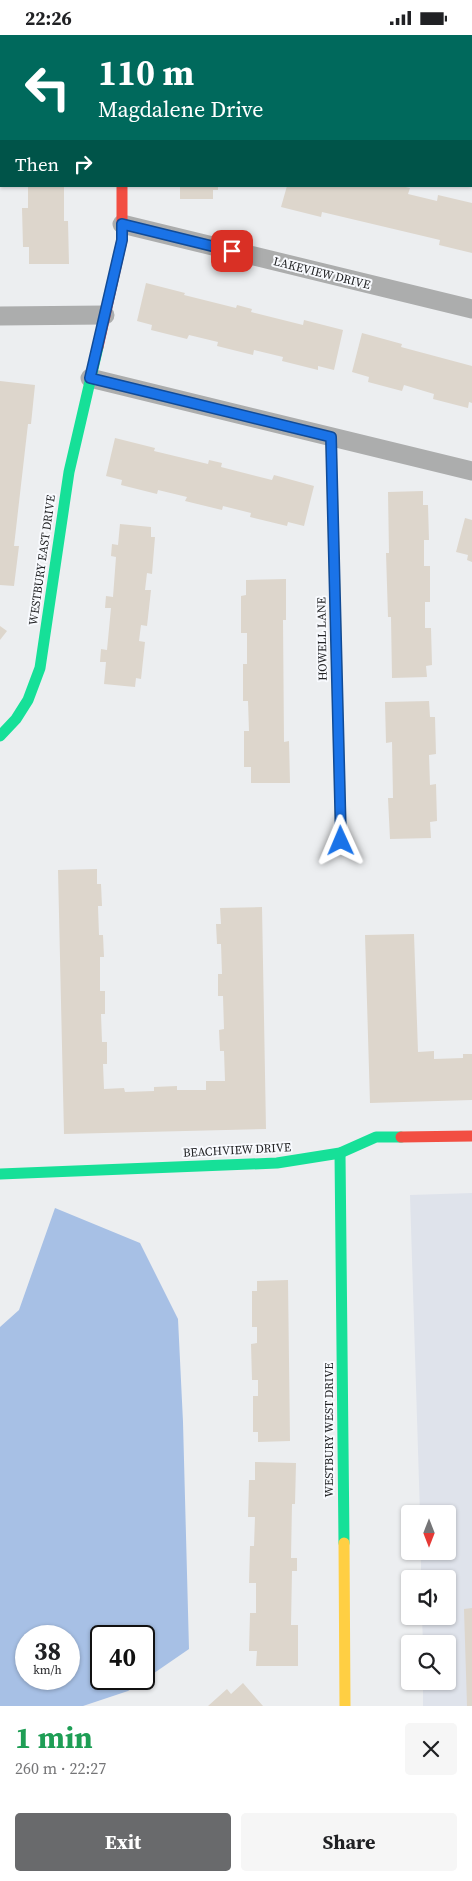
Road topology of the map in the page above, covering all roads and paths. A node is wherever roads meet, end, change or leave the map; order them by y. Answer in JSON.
{"nodes":[{"id":1,"x":122,"y":187,"type":"edge"},
{"id":2,"x":122,"y":224,"type":"junction"},
{"id":3,"x":472,"y":309,"type":"edge"},
{"id":4,"x":105,"y":315,"type":"junction"},
{"id":5,"x":0,"y":316,"type":"edge"},
{"id":6,"x":90,"y":378,"type":"junction"},
{"id":7,"x":331,"y":437,"type":"junction"},
{"id":8,"x":472,"y":471,"type":"edge"},
{"id":9,"x":0,"y":736,"type":"edge"},
{"id":10,"x":341,"y":841,"type":"dead end"},
{"id":11,"x":472,"y":1135,"type":"edge"},
{"id":12,"x":340,"y":1153,"type":"junction"},
{"id":13,"x":0,"y":1174,"type":"edge"},
{"id":14,"x":345,"y":1706,"type":"edge"}],
"edges":[{"from":1,"to":2,"type":"street"},
{"from":2,"to":3,"type":"street","name":"LAKEVIEW DRIVE"},
{"from":2,"to":4,"type":"street"},
{"from":4,"to":5,"type":"street"},
{"from":4,"to":6,"type":"street","name":"WESTBURY EAST DRIVE"},
{"from":6,"to":7,"type":"street"},
{"from":6,"to":9,"type":"street","name":"WESTBURY EAST DRIVE"},
{"from":7,"to":8,"type":"street"},
{"from":7,"to":10,"type":"street","name":"HOWELL LANE"},
{"from":11,"to":12,"type":"street","name":"BEACHVIEW DRIVE"},
{"from":12,"to":13,"type":"street","name":"BEACHVIEW DRIVE"},
{"from":12,"to":14,"type":"street","name":"WESTBURY WEST DRIVE"}]}
